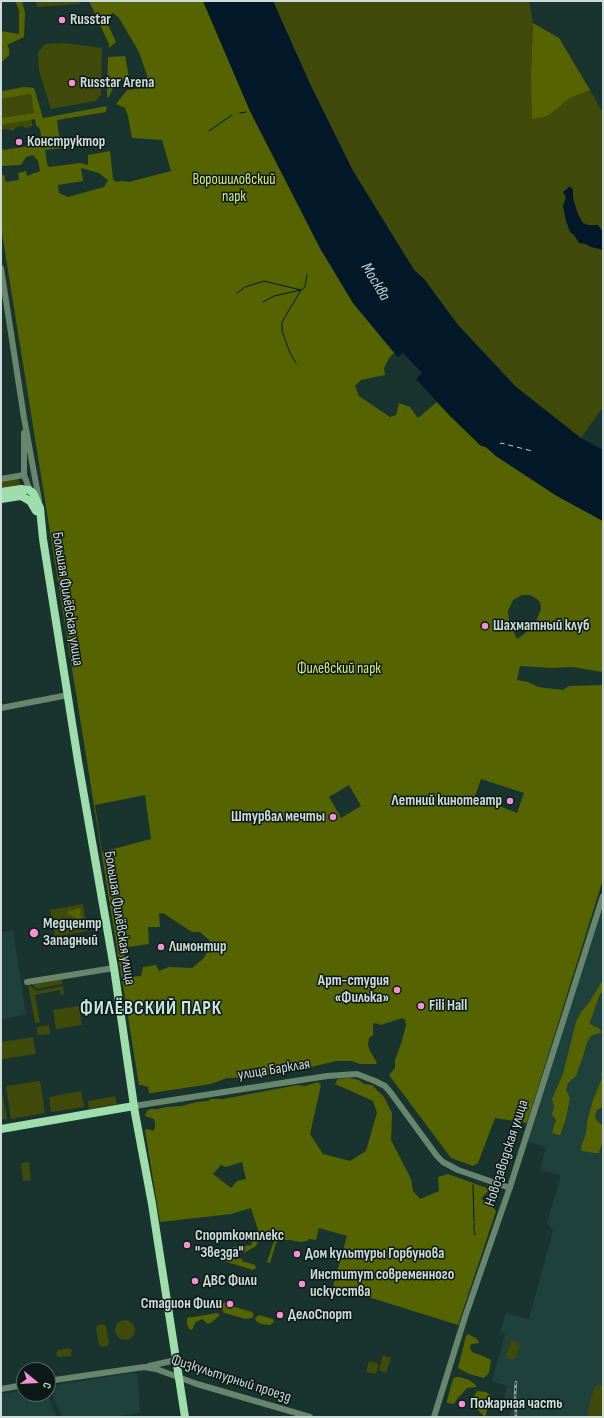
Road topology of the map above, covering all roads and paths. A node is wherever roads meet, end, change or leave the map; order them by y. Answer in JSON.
{"nodes":[{"id":1,"x":1,"y":268,"type":"edge"},
{"id":2,"x":24,"y":418,"type":"junction"},
{"id":3,"x":34,"y":472,"type":"junction"},
{"id":4,"x":25,"y":478,"type":"junction"},
{"id":5,"x":1,"y":479,"type":"edge"},
{"id":6,"x":29,"y":490,"type":"junction"},
{"id":7,"x":1,"y":492,"type":"edge"},
{"id":8,"x":19,"y":493,"type":"junction"},
{"id":9,"x":1,"y":499,"type":"edge"},
{"id":10,"x":37,"y":506,"type":"junction"},
{"id":11,"x":68,"y":695,"type":"junction"},
{"id":12,"x":1,"y":708,"type":"edge"},
{"id":13,"x":603,"y":896,"type":"edge"},
{"id":14,"x":114,"y":968,"type":"junction"},
{"id":15,"x":27,"y":982,"type":"dead end"},
{"id":16,"x":134,"y":1106,"type":"junction"},
{"id":17,"x":1,"y":1128,"type":"edge"},
{"id":18,"x":510,"y":1188,"type":"junction"},
{"id":19,"x":176,"y":1360,"type":"junction"},
{"id":20,"x":144,"y":1367,"type":"junction"},
{"id":21,"x":179,"y":1377,"type":"junction"},
{"id":22,"x":56,"y":1380,"type":"edge"},
{"id":23,"x":16,"y":1386,"type":"edge"},
{"id":24,"x":1,"y":1388,"type":"edge"},
{"id":25,"x":185,"y":1417,"type":"edge"},
{"id":26,"x":310,"y":1417,"type":"edge"},
{"id":27,"x":434,"y":1417,"type":"edge"}],
"edges":[{"from":1,"to":2,"type":"street","name":"Большая Филёвская улица"},
{"from":2,"to":3,"type":"street","name":"Большая Филёвская улица"},
{"from":2,"to":4,"type":"street","name":"Большая Филёвская улица"},
{"from":3,"to":6,"type":"street","name":"Большая Филёвская улица"},
{"from":3,"to":10,"type":"street","name":"Большая Филёвская улица"},
{"from":4,"to":5,"type":"street"},
{"from":4,"to":6,"type":"street","name":"Большая Филёвская улица"},
{"from":4,"to":8,"type":"street"},
{"from":6,"to":8,"type":"main road"},
{"from":6,"to":10,"type":"main road"},
{"from":7,"to":8,"type":"main road"},
{"from":8,"to":9,"type":"main road"},
{"from":8,"to":10,"type":"main road"},
{"from":10,"to":11,"type":"main road","name":"Большая Филёвская улица"},
{"from":11,"to":12,"type":"street"},
{"from":11,"to":14,"type":"main road","name":"Большая Филёвская улица"},
{"from":13,"to":18,"type":"street","name":"Новозаводская улица"},
{"from":14,"to":15,"type":"street"},
{"from":14,"to":16,"type":"main road","name":"Большая Филёвская улица"},
{"from":16,"to":17,"type":"main road","name":"улица Барклая"},
{"from":16,"to":18,"type":"street","name":"улица Барклая"},
{"from":16,"to":19,"type":"main road","name":"Большая Филёвская улица"},
{"from":18,"to":27,"type":"street","name":"Новозаводская улица"},
{"from":19,"to":20,"type":"street","name":"Физкультурный проезд"},
{"from":19,"to":21,"type":"main road","name":"Большая Филёвская улица"},
{"from":20,"to":21,"type":"street","name":"Физкультурный проезд"},
{"from":20,"to":22,"type":"street","name":"Физкультурный проезд"},
{"from":21,"to":25,"type":"main road","name":"Большая Филёвская улица"},
{"from":21,"to":26,"type":"street","name":"Физкультурный проезд"},
{"from":23,"to":24,"type":"street"}]}
